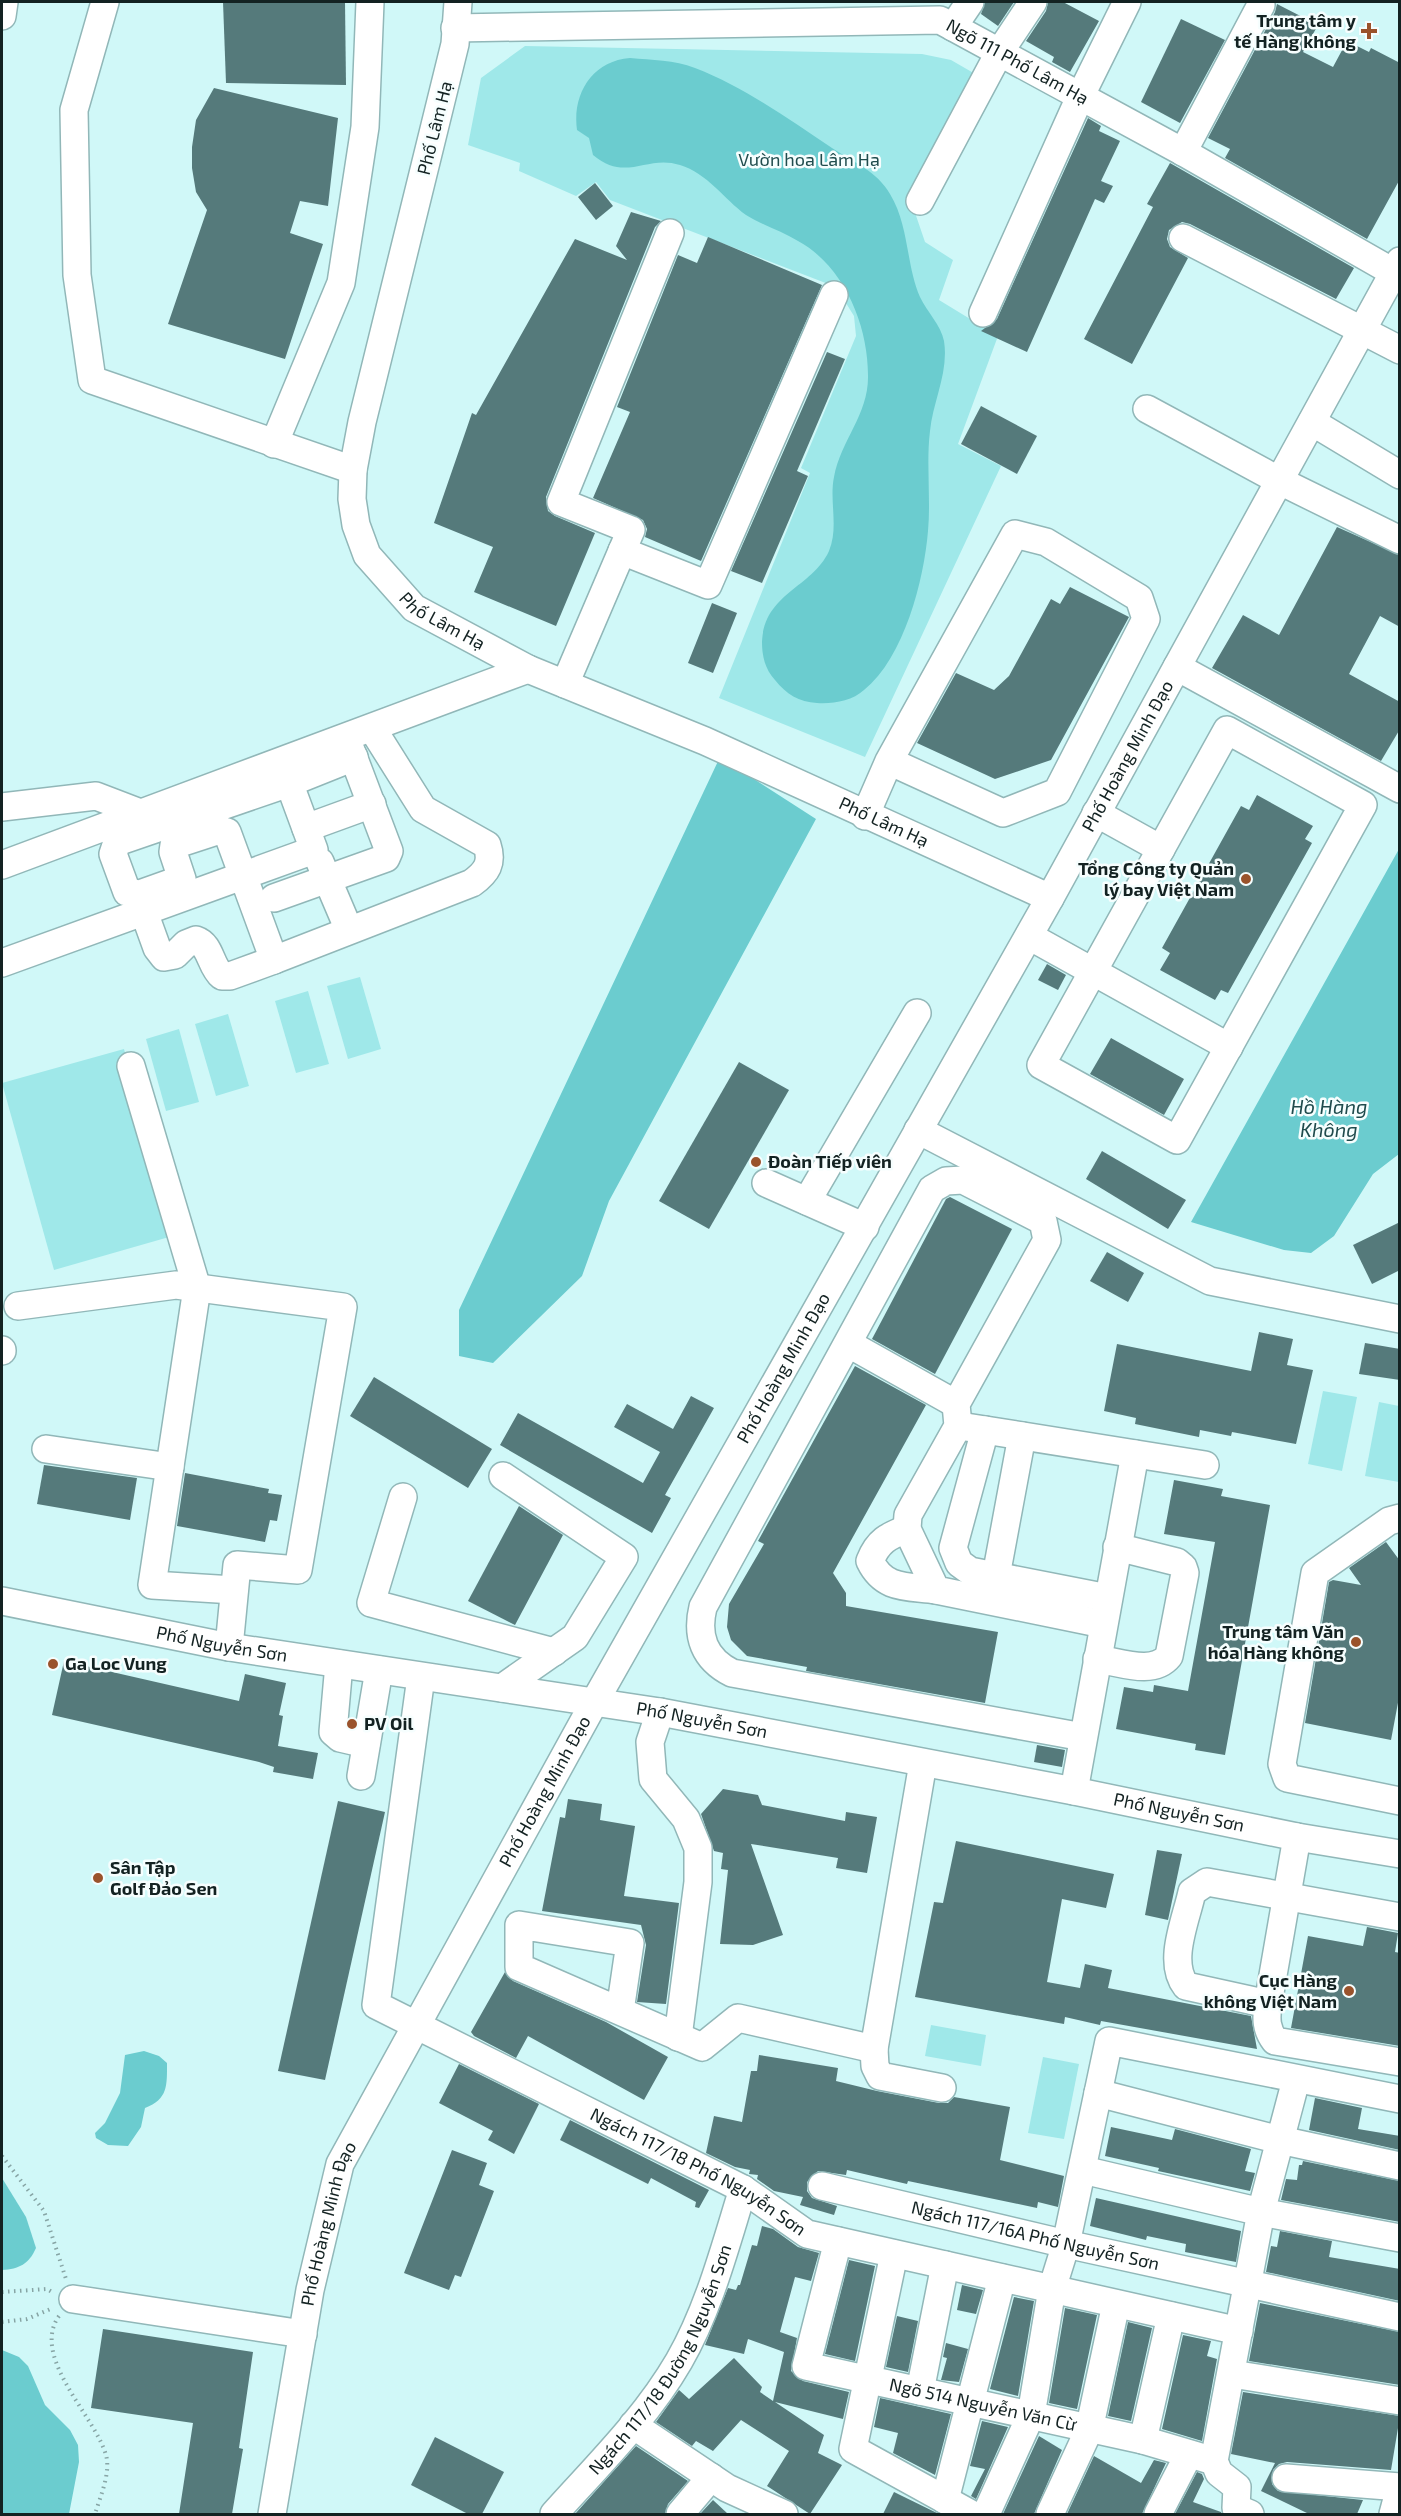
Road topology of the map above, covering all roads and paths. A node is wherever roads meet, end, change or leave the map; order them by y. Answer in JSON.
{"nodes":[{"id":1,"x":4,"y":2,"type":"edge"},
{"id":2,"x":105,"y":2,"type":"edge"},
{"id":3,"x":370,"y":2,"type":"edge"},
{"id":4,"x":458,"y":2,"type":"edge"},
{"id":5,"x":970,"y":2,"type":"edge"},
{"id":6,"x":1033,"y":2,"type":"edge"},
{"id":7,"x":1127,"y":2,"type":"edge"},
{"id":8,"x":1261,"y":5,"type":"dead end"},
{"id":9,"x":685,"y":12,"type":"edge"},
{"id":10,"x":2,"y":16,"type":"edge"},
{"id":11,"x":938,"y":16,"type":"edge"},
{"id":12,"x":455,"y":28,"type":"junction"},
{"id":13,"x":999,"y":53,"type":"junction"},
{"id":14,"x":1080,"y":97,"type":"junction"},
{"id":15,"x":1183,"y":152,"type":"junction"},
{"id":16,"x":920,"y":201,"type":"dead end"},
{"id":17,"x":670,"y":232,"type":"dead end"},
{"id":18,"x":1183,"y":238,"type":"dead end"},
{"id":19,"x":1396,"y":267,"type":"edge"},
{"id":20,"x":834,"y":295,"type":"dead end"},
{"id":21,"x":983,"y":313,"type":"dead end"},
{"id":22,"x":1363,"y":330,"type":"junction"},
{"id":23,"x":1400,"y":350,"type":"edge"},
{"id":24,"x":1147,"y":409,"type":"dead end"},
{"id":25,"x":1312,"y":422,"type":"junction"},
{"id":26,"x":274,"y":444,"type":"junction"},
{"id":27,"x":353,"y":470,"type":"junction"},
{"id":28,"x":1400,"y":475,"type":"edge"},
{"id":29,"x":1280,"y":481,"type":"junction"},
{"id":30,"x":1400,"y":540,"type":"edge"},
{"id":31,"x":622,"y":551,"type":"junction"},
{"id":32,"x":1177,"y":667,"type":"junction"},
{"id":33,"x":528,"y":669,"type":"junction"},
{"id":34,"x":565,"y":684,"type":"junction"},
{"id":35,"x":372,"y":728,"type":"junction"},
{"id":36,"x":350,"y":747,"type":"junction"},
{"id":37,"x":889,"y":761,"type":"junction"},
{"id":38,"x":285,"y":772,"type":"junction"},
{"id":39,"x":1400,"y":789,"type":"edge"},
{"id":40,"x":372,"y":804,"type":"junction"},
{"id":41,"x":2,"y":807,"type":"edge"},
{"id":42,"x":1096,"y":813,"type":"junction"},
{"id":43,"x":143,"y":814,"type":"junction"},
{"id":44,"x":865,"y":816,"type":"junction"},
{"id":45,"x":310,"y":839,"type":"junction"},
{"id":46,"x":1161,"y":849,"type":"junction"},
{"id":47,"x":2,"y":865,"type":"edge"},
{"id":48,"x":244,"y":876,"type":"junction"},
{"id":49,"x":327,"y":879,"type":"junction"},
{"id":50,"x":274,"y":898,"type":"dead end"},
{"id":51,"x":1050,"y":898,"type":"junction"},
{"id":52,"x":144,"y":912,"type":"junction"},
{"id":53,"x":349,"y":930,"type":"junction"},
{"id":54,"x":1029,"y":936,"type":"junction"},
{"id":55,"x":274,"y":960,"type":"junction"},
{"id":56,"x":2,"y":963,"type":"edge"},
{"id":57,"x":1093,"y":971,"type":"junction"},
{"id":58,"x":917,"y":1013,"type":"dead end"},
{"id":59,"x":1229,"y":1047,"type":"junction"},
{"id":60,"x":131,"y":1066,"type":"dead end"},
{"id":61,"x":918,"y":1130,"type":"junction"},
{"id":62,"x":766,"y":1183,"type":"dead end"},
{"id":63,"x":807,"y":1201,"type":"junction"},
{"id":64,"x":865,"y":1227,"type":"junction"},
{"id":65,"x":197,"y":1288,"type":"junction"},
{"id":66,"x":18,"y":1306,"type":"dead end"},
{"id":67,"x":1400,"y":1319,"type":"edge"},
{"id":68,"x":849,"y":1344,"type":"junction"},
{"id":69,"x":957,"y":1415,"type":"junction"},
{"id":70,"x":985,"y":1430,"type":"junction"},
{"id":71,"x":1022,"y":1436,"type":"junction"},
{"id":72,"x":46,"y":1449,"type":"dead end"},
{"id":73,"x":1135,"y":1454,"type":"junction"},
{"id":74,"x":1205,"y":1465,"type":"dead end"},
{"id":75,"x":170,"y":1467,"type":"junction"},
{"id":76,"x":503,"y":1476,"type":"dead end"},
{"id":77,"x":403,"y":1497,"type":"dead end"},
{"id":78,"x":1400,"y":1518,"type":"edge"},
{"id":79,"x":907,"y":1529,"type":"junction"},
{"id":80,"x":1117,"y":1547,"type":"junction"},
{"id":81,"x":996,"y":1576,"type":"junction"},
{"id":82,"x":234,"y":1590,"type":"junction"},
{"id":83,"x":936,"y":1590,"type":"junction"},
{"id":84,"x":2,"y":1600,"type":"edge"},
{"id":85,"x":1106,"y":1611,"type":"junction"},
{"id":86,"x":230,"y":1647,"type":"junction"},
{"id":87,"x":554,"y":1652,"type":"junction"},
{"id":88,"x":1097,"y":1659,"type":"junction"},
{"id":89,"x":339,"y":1664,"type":"junction"},
{"id":90,"x":379,"y":1670,"type":"junction"},
{"id":91,"x":421,"y":1677,"type":"junction"},
{"id":92,"x":502,"y":1688,"type":"junction"},
{"id":93,"x":596,"y":1701,"type":"junction"},
{"id":94,"x":660,"y":1712,"type":"junction"},
{"id":95,"x":1083,"y":1737,"type":"junction"},
{"id":96,"x":366,"y":1744,"type":"junction"},
{"id":97,"x":923,"y":1763,"type":"junction"},
{"id":98,"x":361,"y":1776,"type":"dead end"},
{"id":99,"x":1074,"y":1791,"type":"junction"},
{"id":100,"x":1400,"y":1801,"type":"edge"},
{"id":101,"x":1297,"y":1837,"type":"junction"},
{"id":102,"x":1400,"y":1854,"type":"edge"},
{"id":103,"x":1288,"y":1895,"type":"junction"},
{"id":104,"x":1400,"y":1917,"type":"edge"},
{"id":105,"x":1268,"y":2004,"type":"junction"},
{"id":106,"x":620,"y":2011,"type":"dead end"},
{"id":107,"x":418,"y":2025,"type":"junction"},
{"id":108,"x":678,"y":2037,"type":"junction"},
{"id":109,"x":874,"y":2049,"type":"junction"},
{"id":110,"x":1400,"y":2062,"type":"edge"},
{"id":111,"x":1296,"y":2080,"type":"junction"},
{"id":112,"x":942,"y":2088,"type":"dead end"},
{"id":113,"x":1098,"y":2093,"type":"junction"},
{"id":114,"x":1400,"y":2099,"type":"edge"},
{"id":115,"x":1280,"y":2140,"type":"junction"},
{"id":116,"x":2,"y":2156,"type":"edge"},
{"id":117,"x":1400,"y":2166,"type":"edge"},
{"id":118,"x":1083,"y":2170,"type":"junction"},
{"id":119,"x":822,"y":2186,"type":"dead end"},
{"id":120,"x":743,"y":2189,"type":"junction"},
{"id":121,"x":1261,"y":2212,"type":"junction"},
{"id":122,"x":1400,"y":2238,"type":"edge"},
{"id":123,"x":838,"y":2241,"type":"junction"},
{"id":124,"x":1066,"y":2244,"type":"junction"},
{"id":125,"x":894,"y":2254,"type":"junction"},
{"id":126,"x":945,"y":2265,"type":"junction"},
{"id":127,"x":1002,"y":2278,"type":"junction"},
{"id":128,"x":1248,"y":2284,"type":"junction"},
{"id":129,"x":1052,"y":2289,"type":"junction"},
{"id":130,"x":2,"y":2292,"type":"edge"},
{"id":131,"x":73,"y":2299,"type":"junction"},
{"id":132,"x":1116,"y":2304,"type":"junction"},
{"id":133,"x":1171,"y":2316,"type":"junction"},
{"id":134,"x":1400,"y":2317,"type":"edge"},
{"id":135,"x":2,"y":2322,"type":"edge"},
{"id":136,"x":1239,"y":2331,"type":"junction"},
{"id":137,"x":303,"y":2334,"type":"junction"},
{"id":138,"x":1232,"y":2374,"type":"junction"},
{"id":139,"x":870,"y":2380,"type":"junction"},
{"id":140,"x":920,"y":2391,"type":"junction"},
{"id":141,"x":1400,"y":2401,"type":"edge"},
{"id":142,"x":969,"y":2402,"type":"junction"},
{"id":143,"x":1031,"y":2415,"type":"junction"},
{"id":144,"x":633,"y":2425,"type":"junction"},
{"id":145,"x":1089,"y":2430,"type":"junction"},
{"id":146,"x":1143,"y":2440,"type":"junction"},
{"id":147,"x":1201,"y":2457,"type":"junction"},
{"id":148,"x":711,"y":2477,"type":"junction"},
{"id":149,"x":1286,"y":2478,"type":"dead end"},
{"id":150,"x":1400,"y":2487,"type":"edge"},
{"id":151,"x":945,"y":2500,"type":"junction"},
{"id":152,"x":95,"y":2514,"type":"edge"},
{"id":153,"x":272,"y":2514,"type":"edge"},
{"id":154,"x":554,"y":2514,"type":"edge"},
{"id":155,"x":680,"y":2514,"type":"edge"},
{"id":156,"x":784,"y":2514,"type":"edge"},
{"id":157,"x":971,"y":2514,"type":"edge"},
{"id":158,"x":986,"y":2514,"type":"edge"},
{"id":159,"x":1050,"y":2514,"type":"edge"},
{"id":160,"x":1158,"y":2514,"type":"edge"},
{"id":161,"x":1250,"y":2514,"type":"edge"},
{"id":162,"x":1393,"y":2514,"type":"edge"}],
"edges":[{"from":1,"to":10,"type":"street"},
{"from":2,"to":26,"type":"street"},
{"from":3,"to":26,"type":"street"},
{"from":4,"to":12,"type":"street","name":"Phố Lâm Hạ"},
{"from":5,"to":11,"type":"street"},
{"from":6,"to":13,"type":"street"},
{"from":7,"to":14,"type":"street"},
{"from":8,"to":15,"type":"street"},
{"from":9,"to":11,"type":"street","name":"Ngõ 111 Phố Lâm Hạ"},
{"from":9,"to":12,"type":"street","name":"Ngõ 111 Phố Lâm Hạ"},
{"from":11,"to":13,"type":"street","name":"Ngõ 111 Phố Lâm Hạ"},
{"from":12,"to":27,"type":"street","name":"Phố Lâm Hạ"},
{"from":13,"to":14,"type":"street","name":"Ngõ 111 Phố Lâm Hạ"},
{"from":13,"to":16,"type":"street"},
{"from":14,"to":15,"type":"street","name":"Ngõ 111 Phố Lâm Hạ"},
{"from":14,"to":21,"type":"street"},
{"from":15,"to":19,"type":"street","name":"Ngõ 111 Phố Lâm Hạ"},
{"from":17,"to":31,"type":"street"},
{"from":18,"to":22,"type":"street"},
{"from":19,"to":22,"type":"street","name":"Phố Hoàng Minh Đạo"},
{"from":20,"to":31,"type":"street"},
{"from":22,"to":23,"type":"street"},
{"from":22,"to":25,"type":"street","name":"Phố Hoàng Minh Đạo"},
{"from":24,"to":29,"type":"street"},
{"from":25,"to":28,"type":"street"},
{"from":25,"to":29,"type":"street","name":"Phố Hoàng Minh Đạo"},
{"from":26,"to":27,"type":"street"},
{"from":27,"to":33,"type":"street","name":"Phố Lâm Hạ"},
{"from":29,"to":30,"type":"street"},
{"from":29,"to":32,"type":"street","name":"Phố Hoàng Minh Đạo"},
{"from":31,"to":34,"type":"street"},
{"from":32,"to":39,"type":"street"},
{"from":32,"to":42,"type":"street","name":"Phố Hoàng Minh Đạo"},
{"from":33,"to":34,"type":"street","name":"Phố Lâm Hạ"},
{"from":33,"to":35,"type":"street"},
{"from":34,"to":44,"type":"street","name":"Phố Lâm Hạ"},
{"from":35,"to":36,"type":"street"},
{"from":35,"to":53,"type":"street"},
{"from":36,"to":38,"type":"street"},
{"from":36,"to":40,"type":"street"},
{"from":37,"to":37,"type":"street"},
{"from":37,"to":44,"type":"street"},
{"from":38,"to":43,"type":"street"},
{"from":38,"to":45,"type":"street"},
{"from":38,"to":48,"type":"street"},
{"from":40,"to":45,"type":"street"},
{"from":40,"to":49,"type":"street"},
{"from":41,"to":43,"type":"street"},
{"from":42,"to":46,"type":"street"},
{"from":42,"to":51,"type":"street","name":"Phố Hoàng Minh Đạo"},
{"from":43,"to":47,"type":"street"},
{"from":44,"to":51,"type":"street","name":"Phố Lâm Hạ"},
{"from":45,"to":48,"type":"street"},
{"from":45,"to":49,"type":"street"},
{"from":46,"to":57,"type":"street"},
{"from":46,"to":59,"type":"street"},
{"from":48,"to":52,"type":"street"},
{"from":48,"to":55,"type":"street"},
{"from":49,"to":50,"type":"street"},
{"from":49,"to":53,"type":"street"},
{"from":51,"to":54,"type":"street","name":"Phố Hoàng Minh Đạo"},
{"from":52,"to":55,"type":"street"},
{"from":52,"to":56,"type":"street"},
{"from":53,"to":55,"type":"street"},
{"from":54,"to":57,"type":"street"},
{"from":54,"to":61,"type":"street","name":"Phố Hoàng Minh Đạo"},
{"from":57,"to":59,"type":"street"},
{"from":57,"to":59,"type":"street"},
{"from":58,"to":63,"type":"street"},
{"from":60,"to":65,"type":"street"},
{"from":61,"to":64,"type":"street","name":"Phố Hoàng Minh Đạo"},
{"from":61,"to":67,"type":"street"},
{"from":62,"to":63,"type":"street"},
{"from":63,"to":64,"type":"street"},
{"from":64,"to":93,"type":"street","name":"Phố Hoàng Minh Đạo"},
{"from":65,"to":66,"type":"street"},
{"from":65,"to":75,"type":"street"},
{"from":65,"to":82,"type":"street"},
{"from":68,"to":69,"type":"street"},
{"from":68,"to":69,"type":"street"},
{"from":68,"to":95,"type":"street"},
{"from":69,"to":70,"type":"street"},
{"from":69,"to":79,"type":"street"},
{"from":70,"to":71,"type":"street"},
{"from":70,"to":81,"type":"street"},
{"from":71,"to":73,"type":"street"},
{"from":71,"to":81,"type":"street"},
{"from":72,"to":75,"type":"street"},
{"from":73,"to":74,"type":"street"},
{"from":73,"to":80,"type":"street"},
{"from":75,"to":82,"type":"street"},
{"from":76,"to":87,"type":"street"},
{"from":77,"to":87,"type":"street"},
{"from":78,"to":100,"type":"street"},
{"from":79,"to":83,"type":"street"},
{"from":79,"to":83,"type":"street"},
{"from":80,"to":85,"type":"street"},
{"from":80,"to":88,"type":"street"},
{"from":81,"to":85,"type":"street"},
{"from":82,"to":86,"type":"street"},
{"from":83,"to":85,"type":"street"},
{"from":84,"to":86,"type":"street","name":"Phố Nguyễn Sơn"},
{"from":85,"to":88,"type":"street"},
{"from":86,"to":89,"type":"street","name":"Phố Nguyễn Sơn"},
{"from":87,"to":92,"type":"street"},
{"from":88,"to":95,"type":"street"},
{"from":89,"to":90,"type":"street","name":"Phố Nguyễn Sơn"},
{"from":89,"to":96,"type":"street"},
{"from":90,"to":91,"type":"street","name":"Phố Nguyễn Sơn"},
{"from":90,"to":96,"type":"street"},
{"from":91,"to":92,"type":"street","name":"Phố Nguyễn Sơn"},
{"from":91,"to":107,"type":"street","name":"Ngách 117/18 Phố Nguyễn Sơn"},
{"from":92,"to":93,"type":"street","name":"Phố Nguyễn Sơn"},
{"from":93,"to":94,"type":"street","name":"Phố Nguyễn Sơn"},
{"from":93,"to":107,"type":"street","name":"Phố Hoàng Minh Đạo"},
{"from":94,"to":97,"type":"street","name":"Phố Nguyễn Sơn"},
{"from":94,"to":108,"type":"street"},
{"from":95,"to":99,"type":"street"},
{"from":96,"to":98,"type":"street"},
{"from":97,"to":99,"type":"street","name":"Phố Nguyễn Sơn"},
{"from":97,"to":109,"type":"street"},
{"from":99,"to":101,"type":"street","name":"Phố Nguyễn Sơn"},
{"from":101,"to":102,"type":"street","name":"Phố Nguyễn Sơn"},
{"from":101,"to":103,"type":"street"},
{"from":103,"to":104,"type":"street"},
{"from":103,"to":105,"type":"street"},
{"from":103,"to":105,"type":"street"},
{"from":105,"to":110,"type":"street"},
{"from":106,"to":108,"type":"street"},
{"from":107,"to":120,"type":"street","name":"Ngách 117/18 Phố Nguyễn Sơn"},
{"from":107,"to":137,"type":"street","name":"Phố Hoàng Minh Đạo"},
{"from":108,"to":109,"type":"street"},
{"from":109,"to":112,"type":"street"},
{"from":111,"to":113,"type":"street"},
{"from":111,"to":114,"type":"street"},
{"from":111,"to":115,"type":"street"},
{"from":113,"to":115,"type":"street"},
{"from":113,"to":118,"type":"street"},
{"from":115,"to":117,"type":"street"},
{"from":115,"to":121,"type":"street"},
{"from":116,"to":131,"type":"path"},
{"from":118,"to":121,"type":"street"},
{"from":118,"to":124,"type":"street"},
{"from":119,"to":124,"type":"street","name":"Ngách 117/16A Phố Nguyễn Sơn"},
{"from":120,"to":123,"type":"street","name":"Ngách 117/18 Phố Nguyễn Sơn"},
{"from":120,"to":144,"type":"street","name":"Ngách 117/18 Đường Nguyễn Sơn"},
{"from":121,"to":122,"type":"street"},
{"from":121,"to":128,"type":"street"},
{"from":123,"to":125,"type":"street","name":"Ngách 117/18 Phố Nguyễn Sơn"},
{"from":123,"to":139,"type":"street","name":"Ngõ 514 Nguyễn Văn Cừ"},
{"from":124,"to":128,"type":"street","name":"Ngách 117/16A Phố Nguyễn Sơn"},
{"from":124,"to":129,"type":"street"},
{"from":125,"to":126,"type":"street","name":"Ngách 117/18 Phố Nguyễn Sơn"},
{"from":125,"to":139,"type":"street"},
{"from":126,"to":127,"type":"street","name":"Ngách 117/18 Phố Nguyễn Sơn"},
{"from":126,"to":140,"type":"street"},
{"from":127,"to":129,"type":"street","name":"Ngách 117/18 Phố Nguyễn Sơn"},
{"from":127,"to":142,"type":"street"},
{"from":128,"to":134,"type":"street","name":"Ngách 117/16A Phố Nguyễn Sơn"},
{"from":128,"to":136,"type":"street"},
{"from":129,"to":132,"type":"street","name":"Ngách 117/18 Phố Nguyễn Sơn"},
{"from":129,"to":143,"type":"street"},
{"from":130,"to":131,"type":"path"},
{"from":131,"to":135,"type":"path"},
{"from":131,"to":137,"type":"street"},
{"from":131,"to":152,"type":"path"},
{"from":132,"to":133,"type":"street","name":"Ngách 117/18 Phố Nguyễn Sơn"},
{"from":132,"to":145,"type":"street"},
{"from":133,"to":136,"type":"street","name":"Ngách 117/18 Phố Nguyễn Sơn"},
{"from":133,"to":146,"type":"street"},
{"from":136,"to":138,"type":"street"},
{"from":137,"to":153,"type":"street","name":"Phố Hoàng Minh Đạo"},
{"from":138,"to":141,"type":"street"},
{"from":138,"to":147,"type":"street"},
{"from":139,"to":140,"type":"street","name":"Ngõ 514 Nguyễn Văn Cừ"},
{"from":139,"to":151,"type":"street"},
{"from":140,"to":142,"type":"street","name":"Ngõ 514 Nguyễn Văn Cừ"},
{"from":142,"to":143,"type":"street","name":"Ngõ 514 Nguyễn Văn Cừ"},
{"from":142,"to":151,"type":"street"},
{"from":143,"to":145,"type":"street","name":"Ngõ 514 Nguyễn Văn Cừ"},
{"from":143,"to":158,"type":"street"},
{"from":144,"to":148,"type":"street"},
{"from":144,"to":154,"type":"street","name":"Ngách 117/18 Đường Nguyễn Sơn"},
{"from":145,"to":146,"type":"street","name":"Ngõ 514 Nguyễn Văn Cừ"},
{"from":145,"to":159,"type":"street"},
{"from":146,"to":147,"type":"street","name":"Ngõ 514 Nguyễn Văn Cừ"},
{"from":147,"to":160,"type":"street"},
{"from":147,"to":161,"type":"street"},
{"from":148,"to":155,"type":"street"},
{"from":148,"to":156,"type":"street"},
{"from":149,"to":150,"type":"street"},
{"from":150,"to":162,"type":"street"},
{"from":151,"to":157,"type":"street"}]}
